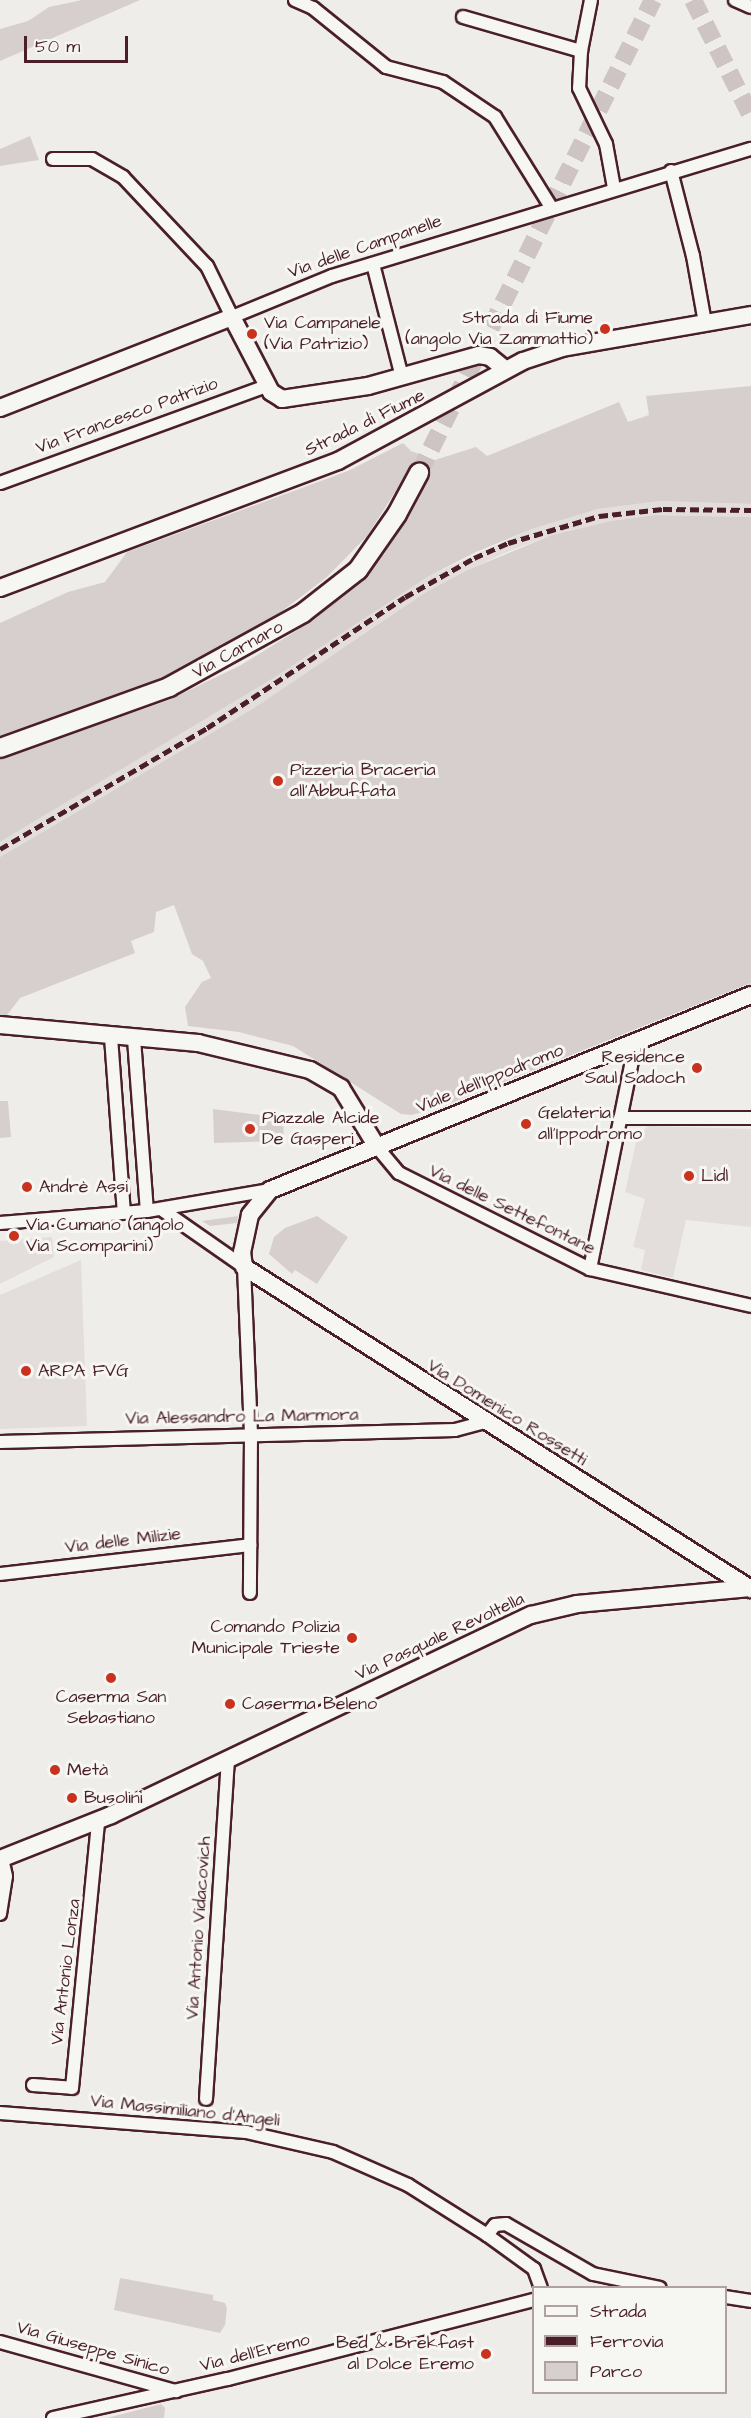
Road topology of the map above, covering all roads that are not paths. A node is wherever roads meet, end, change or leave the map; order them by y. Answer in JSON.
{"nodes":[{"id":1,"x":295,"y":0,"type":"edge"},
{"id":2,"x":591,"y":0,"type":"edge"},
{"id":3,"x":735,"y":0,"type":"edge"},
{"id":4,"x":751,"y":8,"type":"edge"},
{"id":5,"x":463,"y":17,"type":"dead end"},
{"id":6,"x":581,"y":51,"type":"junction"},
{"id":7,"x":751,"y":149,"type":"edge"},
{"id":8,"x":53,"y":159,"type":"dead end"},
{"id":9,"x":671,"y":171,"type":"junction"},
{"id":10,"x":614,"y":188,"type":"junction"},
{"id":11,"x":551,"y":207,"type":"junction"},
{"id":12,"x":373,"y":264,"type":"junction"},
{"id":13,"x":751,"y":315,"type":"edge"},
{"id":14,"x":232,"y":317,"type":"junction"},
{"id":15,"x":705,"y":323,"type":"junction"},
{"id":16,"x":505,"y":369,"type":"junction"},
{"id":17,"x":402,"y":377,"type":"junction"},
{"id":18,"x":267,"y":386,"type":"junction"},
{"id":19,"x":0,"y":408,"type":"edge"},
{"id":20,"x":419,"y":473,"type":"tunnel mouth"},
{"id":21,"x":0,"y":483,"type":"edge"},
{"id":22,"x":0,"y":588,"type":"edge"},
{"id":23,"x":0,"y":748,"type":"edge"},
{"id":24,"x":751,"y":995,"type":"edge"},
{"id":25,"x":0,"y":1025,"type":"edge"},
{"id":26,"x":111,"y":1037,"type":"junction"},
{"id":27,"x":134,"y":1039,"type":"junction"},
{"id":28,"x":636,"y":1041,"type":"junction"},
{"id":29,"x":620,"y":1118,"type":"junction"},
{"id":30,"x":751,"y":1118,"type":"edge"},
{"id":31,"x":377,"y":1147,"type":"junction"},
{"id":32,"x":270,"y":1190,"type":"junction"},
{"id":33,"x":161,"y":1209,"type":"junction"},
{"id":34,"x":147,"y":1211,"type":"junction"},
{"id":35,"x":124,"y":1213,"type":"junction"},
{"id":36,"x":0,"y":1223,"type":"edge"},
{"id":37,"x":244,"y":1268,"type":"junction"},
{"id":38,"x":590,"y":1269,"type":"junction"},
{"id":39,"x":751,"y":1306,"type":"edge"},
{"id":40,"x":484,"y":1422,"type":"junction"},
{"id":41,"x":251,"y":1435,"type":"junction"},
{"id":42,"x":0,"y":1442,"type":"edge"},
{"id":43,"x":250,"y":1545,"type":"junction"},
{"id":44,"x":0,"y":1574,"type":"edge"},
{"id":45,"x":750,"y":1588,"type":"edge"},
{"id":46,"x":250,"y":1593,"type":"dead end"},
{"id":47,"x":228,"y":1759,"type":"junction"},
{"id":48,"x":98,"y":1821,"type":"junction"},
{"id":49,"x":1,"y":1859,"type":"edge"},
{"id":50,"x":0,"y":1914,"type":"edge"},
{"id":51,"x":33,"y":2085,"type":"dead end"},
{"id":52,"x":206,"y":2099,"type":"dead end"},
{"id":53,"x":0,"y":2113,"type":"edge"},
{"id":54,"x":487,"y":2235,"type":"junction"},
{"id":55,"x":540,"y":2286,"type":"edge"},
{"id":56,"x":650,"y":2286,"type":"edge"},
{"id":57,"x":727,"y":2297,"type":"edge"},
{"id":58,"x":532,"y":2301,"type":"edge"},
{"id":59,"x":751,"y":2301,"type":"edge"},
{"id":60,"x":0,"y":2342,"type":"edge"},
{"id":61,"x":176,"y":2391,"type":"junction"},
{"id":62,"x":53,"y":2418,"type":"edge"}],
"edges":[{"from":1,"to":11,"type":"street"},
{"from":2,"to":6,"type":"street"},
{"from":3,"to":4,"type":"street"},
{"from":5,"to":6,"type":"street"},
{"from":6,"to":10,"type":"street"},
{"from":7,"to":9,"type":"street","name":"Via delle Campanelle"},
{"from":8,"to":14,"type":"street"},
{"from":9,"to":10,"type":"street","name":"Via delle Campanelle"},
{"from":9,"to":15,"type":"street"},
{"from":10,"to":11,"type":"street","name":"Via delle Campanelle"},
{"from":11,"to":12,"type":"street","name":"Via delle Campanelle"},
{"from":12,"to":14,"type":"street","name":"Via delle Campanelle"},
{"from":12,"to":17,"type":"street"},
{"from":13,"to":15,"type":"street","name":"Strada di Fiume"},
{"from":14,"to":18,"type":"street"},
{"from":14,"to":19,"type":"street","name":"Via delle Campanelle"},
{"from":15,"to":16,"type":"street","name":"Strada di Fiume"},
{"from":16,"to":17,"type":"street"},
{"from":16,"to":22,"type":"street","name":"Strada di Fiume"},
{"from":17,"to":18,"type":"street"},
{"from":18,"to":21,"type":"street","name":"Via Francesco Patrizio"},
{"from":20,"to":23,"type":"main road","name":"Via Carnaro"},
{"from":24,"to":28,"type":"street","name":"Viale dell'Ippodromo"},
{"from":25,"to":26,"type":"street"},
{"from":26,"to":27,"type":"street"},
{"from":26,"to":35,"type":"street"},
{"from":27,"to":31,"type":"street"},
{"from":27,"to":34,"type":"street"},
{"from":28,"to":29,"type":"street"},
{"from":28,"to":31,"type":"street","name":"Viale dell'Ippodromo"},
{"from":29,"to":30,"type":"street"},
{"from":29,"to":38,"type":"street"},
{"from":31,"to":32,"type":"street"},
{"from":31,"to":38,"type":"street","name":"Via delle Settefontane"},
{"from":32,"to":33,"type":"street"},
{"from":32,"to":37,"type":"street"},
{"from":33,"to":34,"type":"street"},
{"from":33,"to":37,"type":"street"},
{"from":34,"to":35,"type":"street"},
{"from":35,"to":36,"type":"street"},
{"from":37,"to":40,"type":"street","name":"Via Domenico Rossetti"},
{"from":37,"to":41,"type":"street"},
{"from":38,"to":39,"type":"street","name":"Via delle Settefontane"},
{"from":40,"to":41,"type":"street","name":"Via Alessandro La Marmora"},
{"from":40,"to":45,"type":"street","name":"Via Domenico Rossetti"},
{"from":41,"to":42,"type":"street","name":"Via Alessandro La Marmora"},
{"from":41,"to":43,"type":"street"},
{"from":43,"to":44,"type":"street","name":"Via delle Milizie"},
{"from":43,"to":46,"type":"street"},
{"from":45,"to":47,"type":"street","name":"Via Pasquale Revoltella"},
{"from":47,"to":48,"type":"street","name":"Via Pasquale Revoltella"},
{"from":47,"to":52,"type":"street","name":"Via Antonio Vidacovich"},
{"from":48,"to":49,"type":"street","name":"Via Pasquale Revoltella"},
{"from":48,"to":51,"type":"street","name":"Via Antonio Lonza"},
{"from":49,"to":50,"type":"street"},
{"from":53,"to":54,"type":"street","name":"Via Massimiliano d'Angeli"},
{"from":54,"to":55,"type":"street"},
{"from":54,"to":56,"type":"street"},
{"from":57,"to":59,"type":"street"},
{"from":58,"to":61,"type":"street","name":"Via dell'Eremo"},
{"from":60,"to":61,"type":"street","name":"Via Giuseppe Sinico"},
{"from":61,"to":62,"type":"street","name":"Via dell'Eremo"}]}
